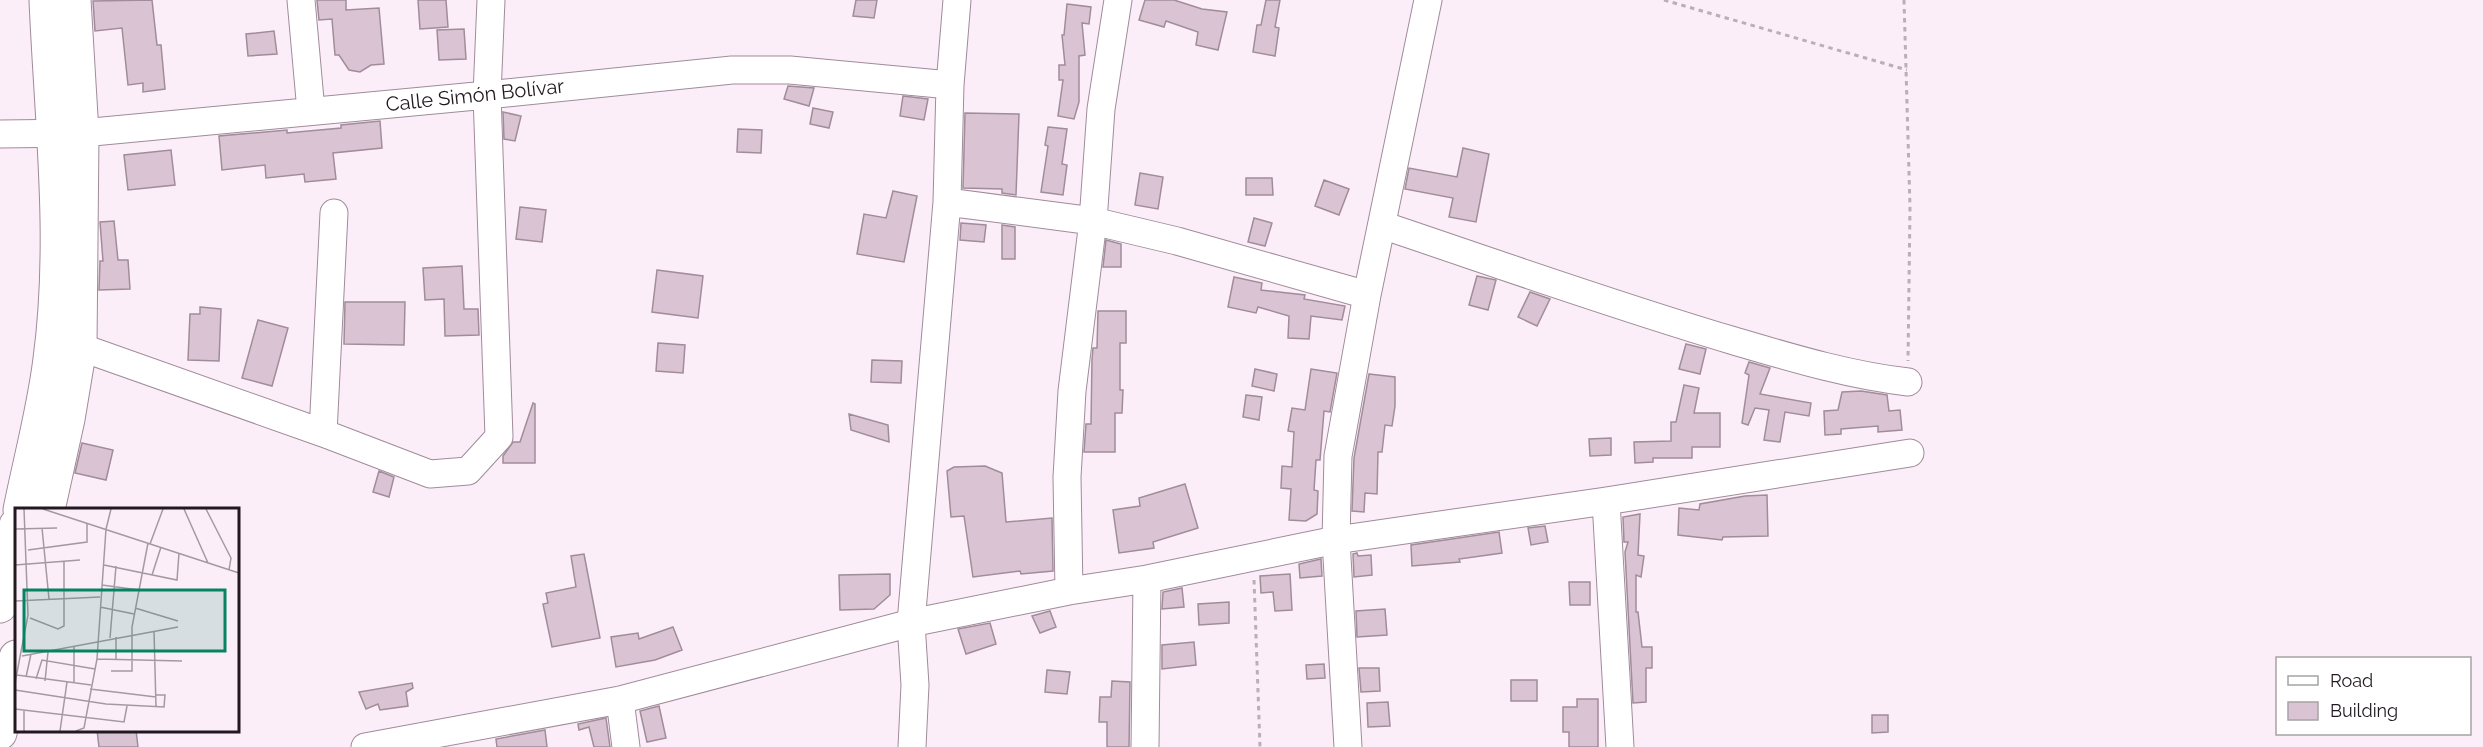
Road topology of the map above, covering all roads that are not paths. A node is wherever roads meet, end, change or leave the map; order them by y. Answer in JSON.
{"nodes":[{"id":1,"x":46,"y":0,"type":"edge"},
{"id":2,"x":74,"y":0,"type":"edge"},
{"id":3,"x":301,"y":0,"type":"edge"},
{"id":4,"x":491,"y":0,"type":"edge"},
{"id":5,"x":957,"y":0,"type":"edge"},
{"id":6,"x":1119,"y":0,"type":"edge"},
{"id":7,"x":1428,"y":0,"type":"edge"},
{"id":8,"x":950,"y":85,"type":"junction"},
{"id":9,"x":487,"y":95,"type":"junction"},
{"id":10,"x":311,"y":111,"type":"junction"},
{"id":11,"x":0,"y":134,"type":"edge"},
{"id":12,"x":67,"y":134,"type":"junction"},
{"id":13,"x":947,"y":202,"type":"junction"},
{"id":14,"x":334,"y":213,"type":"dead end"},
{"id":15,"x":1093,"y":220,"type":"junction"},
{"id":16,"x":1382,"y":225,"type":"junction"},
{"id":17,"x":1367,"y":295,"type":"junction"},
{"id":18,"x":80,"y":347,"type":"junction"},
{"id":19,"x":1908,"y":382,"type":"road end"},
{"id":20,"x":323,"y":433,"type":"junction"},
{"id":21,"x":1910,"y":453,"type":"dead end"},
{"id":22,"x":1606,"y":501,"type":"junction"},
{"id":23,"x":20,"y":508,"type":"edge"},
{"id":24,"x":48,"y":508,"type":"edge"},
{"id":25,"x":15,"y":530,"type":"edge"},
{"id":26,"x":1336,"y":540,"type":"junction"},
{"id":27,"x":1147,"y":579,"type":"junction"},
{"id":28,"x":1069,"y":591,"type":"junction"},
{"id":29,"x":0,"y":606,"type":"edge"},
{"id":30,"x":911,"y":623,"type":"junction"},
{"id":31,"x":15,"y":662,"type":"edge"},
{"id":32,"x":620,"y":700,"type":"junction"},
{"id":33,"x":0,"y":733,"type":"edge"},
{"id":34,"x":365,"y":747,"type":"edge"},
{"id":35,"x":626,"y":747,"type":"edge"},
{"id":36,"x":912,"y":747,"type":"edge"},
{"id":37,"x":1145,"y":747,"type":"edge"},
{"id":38,"x":1348,"y":747,"type":"edge"},
{"id":39,"x":1620,"y":747,"type":"edge"}],
"edges":[{"from":1,"to":12,"type":"main road"},
{"from":2,"to":12,"type":"main road"},
{"from":3,"to":10,"type":"street"},
{"from":4,"to":9,"type":"street"},
{"from":5,"to":8,"type":"street"},
{"from":6,"to":15,"type":"street"},
{"from":7,"to":16,"type":"street"},
{"from":8,"to":9,"type":"street","name":"Calle Simón Bolívar"},
{"from":8,"to":13,"type":"street"},
{"from":9,"to":10,"type":"street","name":"Calle Simón Bolívar"},
{"from":9,"to":20,"type":"street"},
{"from":10,"to":12,"type":"street","name":"Calle Simón Bolívar"},
{"from":11,"to":12,"type":"street","name":"Calle Simón Bolívar"},
{"from":12,"to":18,"type":"main road"},
{"from":12,"to":23,"type":"main road"},
{"from":13,"to":15,"type":"street"},
{"from":13,"to":30,"type":"street"},
{"from":14,"to":20,"type":"street"},
{"from":15,"to":17,"type":"street"},
{"from":15,"to":28,"type":"street"},
{"from":16,"to":17,"type":"street"},
{"from":16,"to":19,"type":"street"},
{"from":17,"to":26,"type":"street"},
{"from":18,"to":20,"type":"street"},
{"from":18,"to":24,"type":"main road"},
{"from":21,"to":22,"type":"street"},
{"from":22,"to":26,"type":"street"},
{"from":22,"to":39,"type":"street"},
{"from":25,"to":29,"type":"main road"},
{"from":26,"to":27,"type":"street"},
{"from":26,"to":38,"type":"street"},
{"from":27,"to":28,"type":"street"},
{"from":27,"to":37,"type":"street"},
{"from":28,"to":30,"type":"street"},
{"from":30,"to":32,"type":"street"},
{"from":30,"to":36,"type":"street"},
{"from":31,"to":33,"type":"main road"},
{"from":32,"to":34,"type":"street"},
{"from":32,"to":35,"type":"street"}]}
